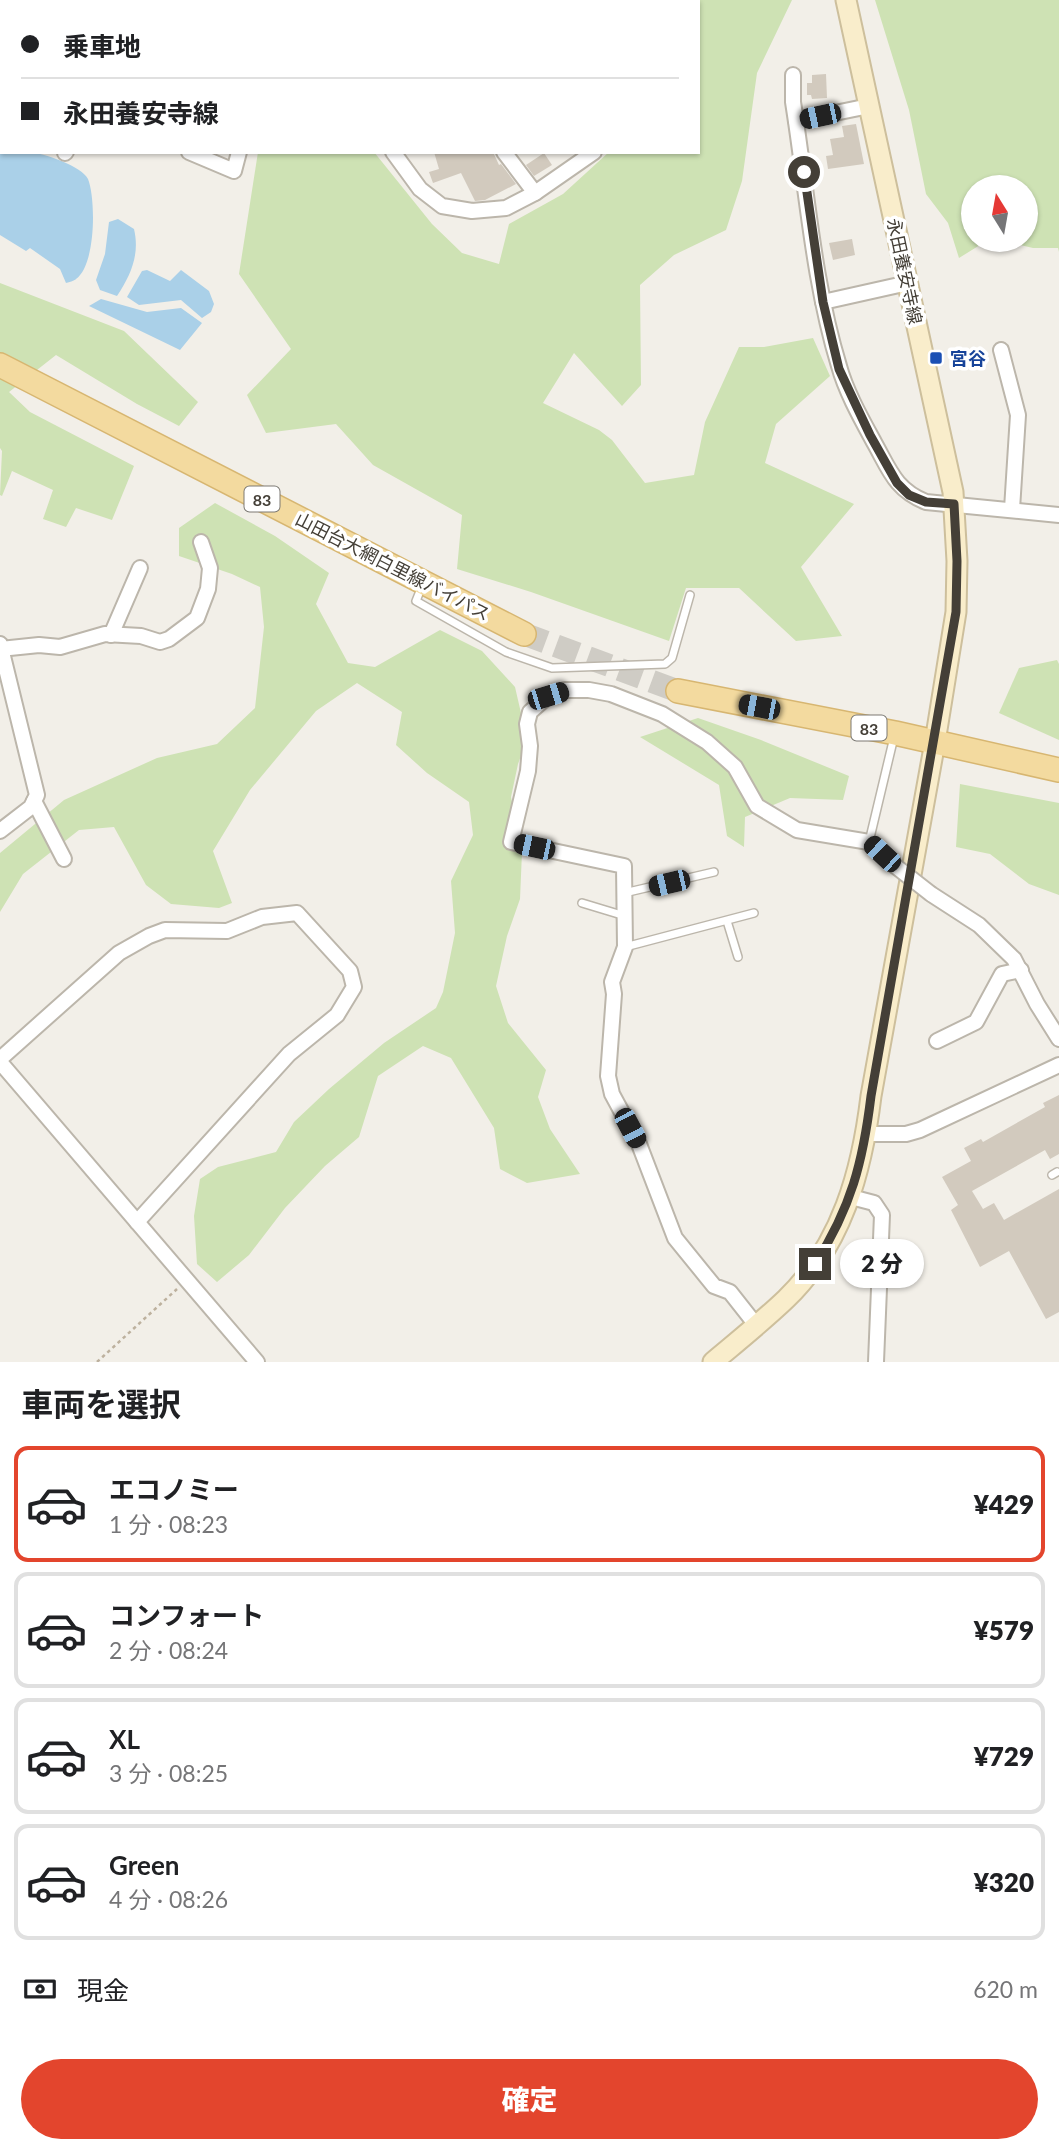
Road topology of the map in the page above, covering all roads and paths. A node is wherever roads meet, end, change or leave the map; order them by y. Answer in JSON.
{"nodes":[{"id":1,"x":846,"y":0,"type":"edge"},
{"id":2,"x":793,"y":75,"type":"dead end"},
{"id":3,"x":869,"y":106,"type":"junction"},
{"id":4,"x":796,"y":121,"type":"junction"},
{"id":5,"x":194,"y":154,"type":"edge"},
{"id":6,"x":238,"y":154,"type":"edge"},
{"id":7,"x":394,"y":154,"type":"edge"},
{"id":8,"x":505,"y":154,"type":"edge"},
{"id":9,"x":591,"y":154,"type":"edge"},
{"id":10,"x":535,"y":194,"type":"junction"},
{"id":11,"x":908,"y":283,"type":"junction"},
{"id":12,"x":823,"y":302,"type":"junction"},
{"id":13,"x":1001,"y":350,"type":"dead end"},
{"id":14,"x":0,"y":365,"type":"edge"},
{"id":15,"x":954,"y":504,"type":"junction"},
{"id":16,"x":1012,"y":509,"type":"junction"},
{"id":17,"x":1059,"y":515,"type":"edge"},
{"id":18,"x":201,"y":542,"type":"dead end"},
{"id":19,"x":140,"y":568,"type":"dead end"},
{"id":20,"x":424,"y":582,"type":"junction"},
{"id":21,"x":690,"y":596,"type":"dead end"},
{"id":22,"x":524,"y":634,"type":"tunnel mouth"},
{"id":23,"x":111,"y":635,"type":"junction"},
{"id":24,"x":1,"y":647,"type":"edge"},
{"id":25,"x":678,"y":691,"type":"tunnel mouth"},
{"id":26,"x":895,"y":733,"type":"junction"},
{"id":27,"x":935,"y":742,"type":"junction"},
{"id":28,"x":1059,"y":770,"type":"edge"},
{"id":29,"x":34,"y":801,"type":"junction"},
{"id":30,"x":0,"y":831,"type":"edge"},
{"id":31,"x":869,"y":842,"type":"junction"},
{"id":32,"x":64,"y":859,"type":"dead end"},
{"id":33,"x":714,"y":872,"type":"dead end"},
{"id":34,"x":624,"y":893,"type":"junction"},
{"id":35,"x":582,"y":903,"type":"dead end"},
{"id":36,"x":754,"y":913,"type":"dead end"},
{"id":37,"x":625,"y":916,"type":"junction"},
{"id":38,"x":727,"y":920,"type":"junction"},
{"id":39,"x":625,"y":947,"type":"junction"},
{"id":40,"x":738,"y":957,"type":"dead end"},
{"id":41,"x":1021,"y":970,"type":"junction"},
{"id":42,"x":1059,"y":1039,"type":"edge"},
{"id":43,"x":937,"y":1041,"type":"dead end"},
{"id":44,"x":0,"y":1060,"type":"edge"},
{"id":45,"x":1059,"y":1065,"type":"edge"},
{"id":46,"x":866,"y":1134,"type":"junction"},
{"id":47,"x":851,"y":1197,"type":"junction"},
{"id":48,"x":137,"y":1222,"type":"junction"},
{"id":49,"x":187,"y":1280,"type":"junction"},
{"id":50,"x":756,"y":1325,"type":"junction"},
{"id":51,"x":97,"y":1362,"type":"edge"},
{"id":52,"x":257,"y":1362,"type":"edge"},
{"id":53,"x":713,"y":1362,"type":"edge"},
{"id":54,"x":876,"y":1362,"type":"edge"}],
"edges":[{"from":1,"to":3,"type":"street","name":"永田養安寺線"},
{"from":2,"to":4,"type":"street"},
{"from":3,"to":4,"type":"street"},
{"from":3,"to":11,"type":"street","name":"永田養安寺線"},
{"from":4,"to":12,"type":"street"},
{"from":5,"to":6,"type":"street"},
{"from":7,"to":10,"type":"street"},
{"from":8,"to":10,"type":"street"},
{"from":9,"to":10,"type":"street"},
{"from":11,"to":12,"type":"street"},
{"from":11,"to":15,"type":"street","name":"永田養安寺線"},
{"from":12,"to":15,"type":"street"},
{"from":13,"to":16,"type":"street"},
{"from":14,"to":20,"type":"main road","name":"山田台大網白里線バイパス","number":"83"},
{"from":15,"to":16,"type":"street"},
{"from":15,"to":27,"type":"street","name":"永田養安寺線"},
{"from":16,"to":17,"type":"street"},
{"from":18,"to":23,"type":"street"},
{"from":19,"to":23,"type":"street"},
{"from":20,"to":21,"type":"lane"},
{"from":20,"to":22,"type":"main road","name":"山田台大網白里線バイパス","number":"83"},
{"from":23,"to":24,"type":"street"},
{"from":24,"to":29,"type":"street"},
{"from":25,"to":26,"type":"main road","number":"83"},
{"from":26,"to":27,"type":"main road","number":"83"},
{"from":26,"to":31,"type":"lane"},
{"from":27,"to":28,"type":"main road","number":"83"},
{"from":27,"to":46,"type":"street","name":"永田養安寺線"},
{"from":29,"to":30,"type":"street"},
{"from":29,"to":32,"type":"street"},
{"from":31,"to":34,"type":"street"},
{"from":31,"to":41,"type":"street","bridge":true},
{"from":33,"to":34,"type":"lane"},
{"from":34,"to":37,"type":"street"},
{"from":35,"to":37,"type":"lane"},
{"from":36,"to":38,"type":"lane"},
{"from":37,"to":39,"type":"street"},
{"from":38,"to":39,"type":"lane"},
{"from":38,"to":40,"type":"lane"},
{"from":39,"to":50,"type":"street"},
{"from":41,"to":42,"type":"street"},
{"from":41,"to":43,"type":"street"},
{"from":44,"to":48,"type":"street"},
{"from":44,"to":48,"type":"street"},
{"from":45,"to":46,"type":"street"},
{"from":46,"to":47,"type":"street","name":"永田養安寺線"},
{"from":47,"to":50,"type":"street","name":"永田養安寺線"},
{"from":47,"to":54,"type":"street"},
{"from":48,"to":49,"type":"street"},
{"from":49,"to":51,"type":"path"},
{"from":49,"to":52,"type":"street"},
{"from":50,"to":53,"type":"street","name":"永田養安寺線"}]}
